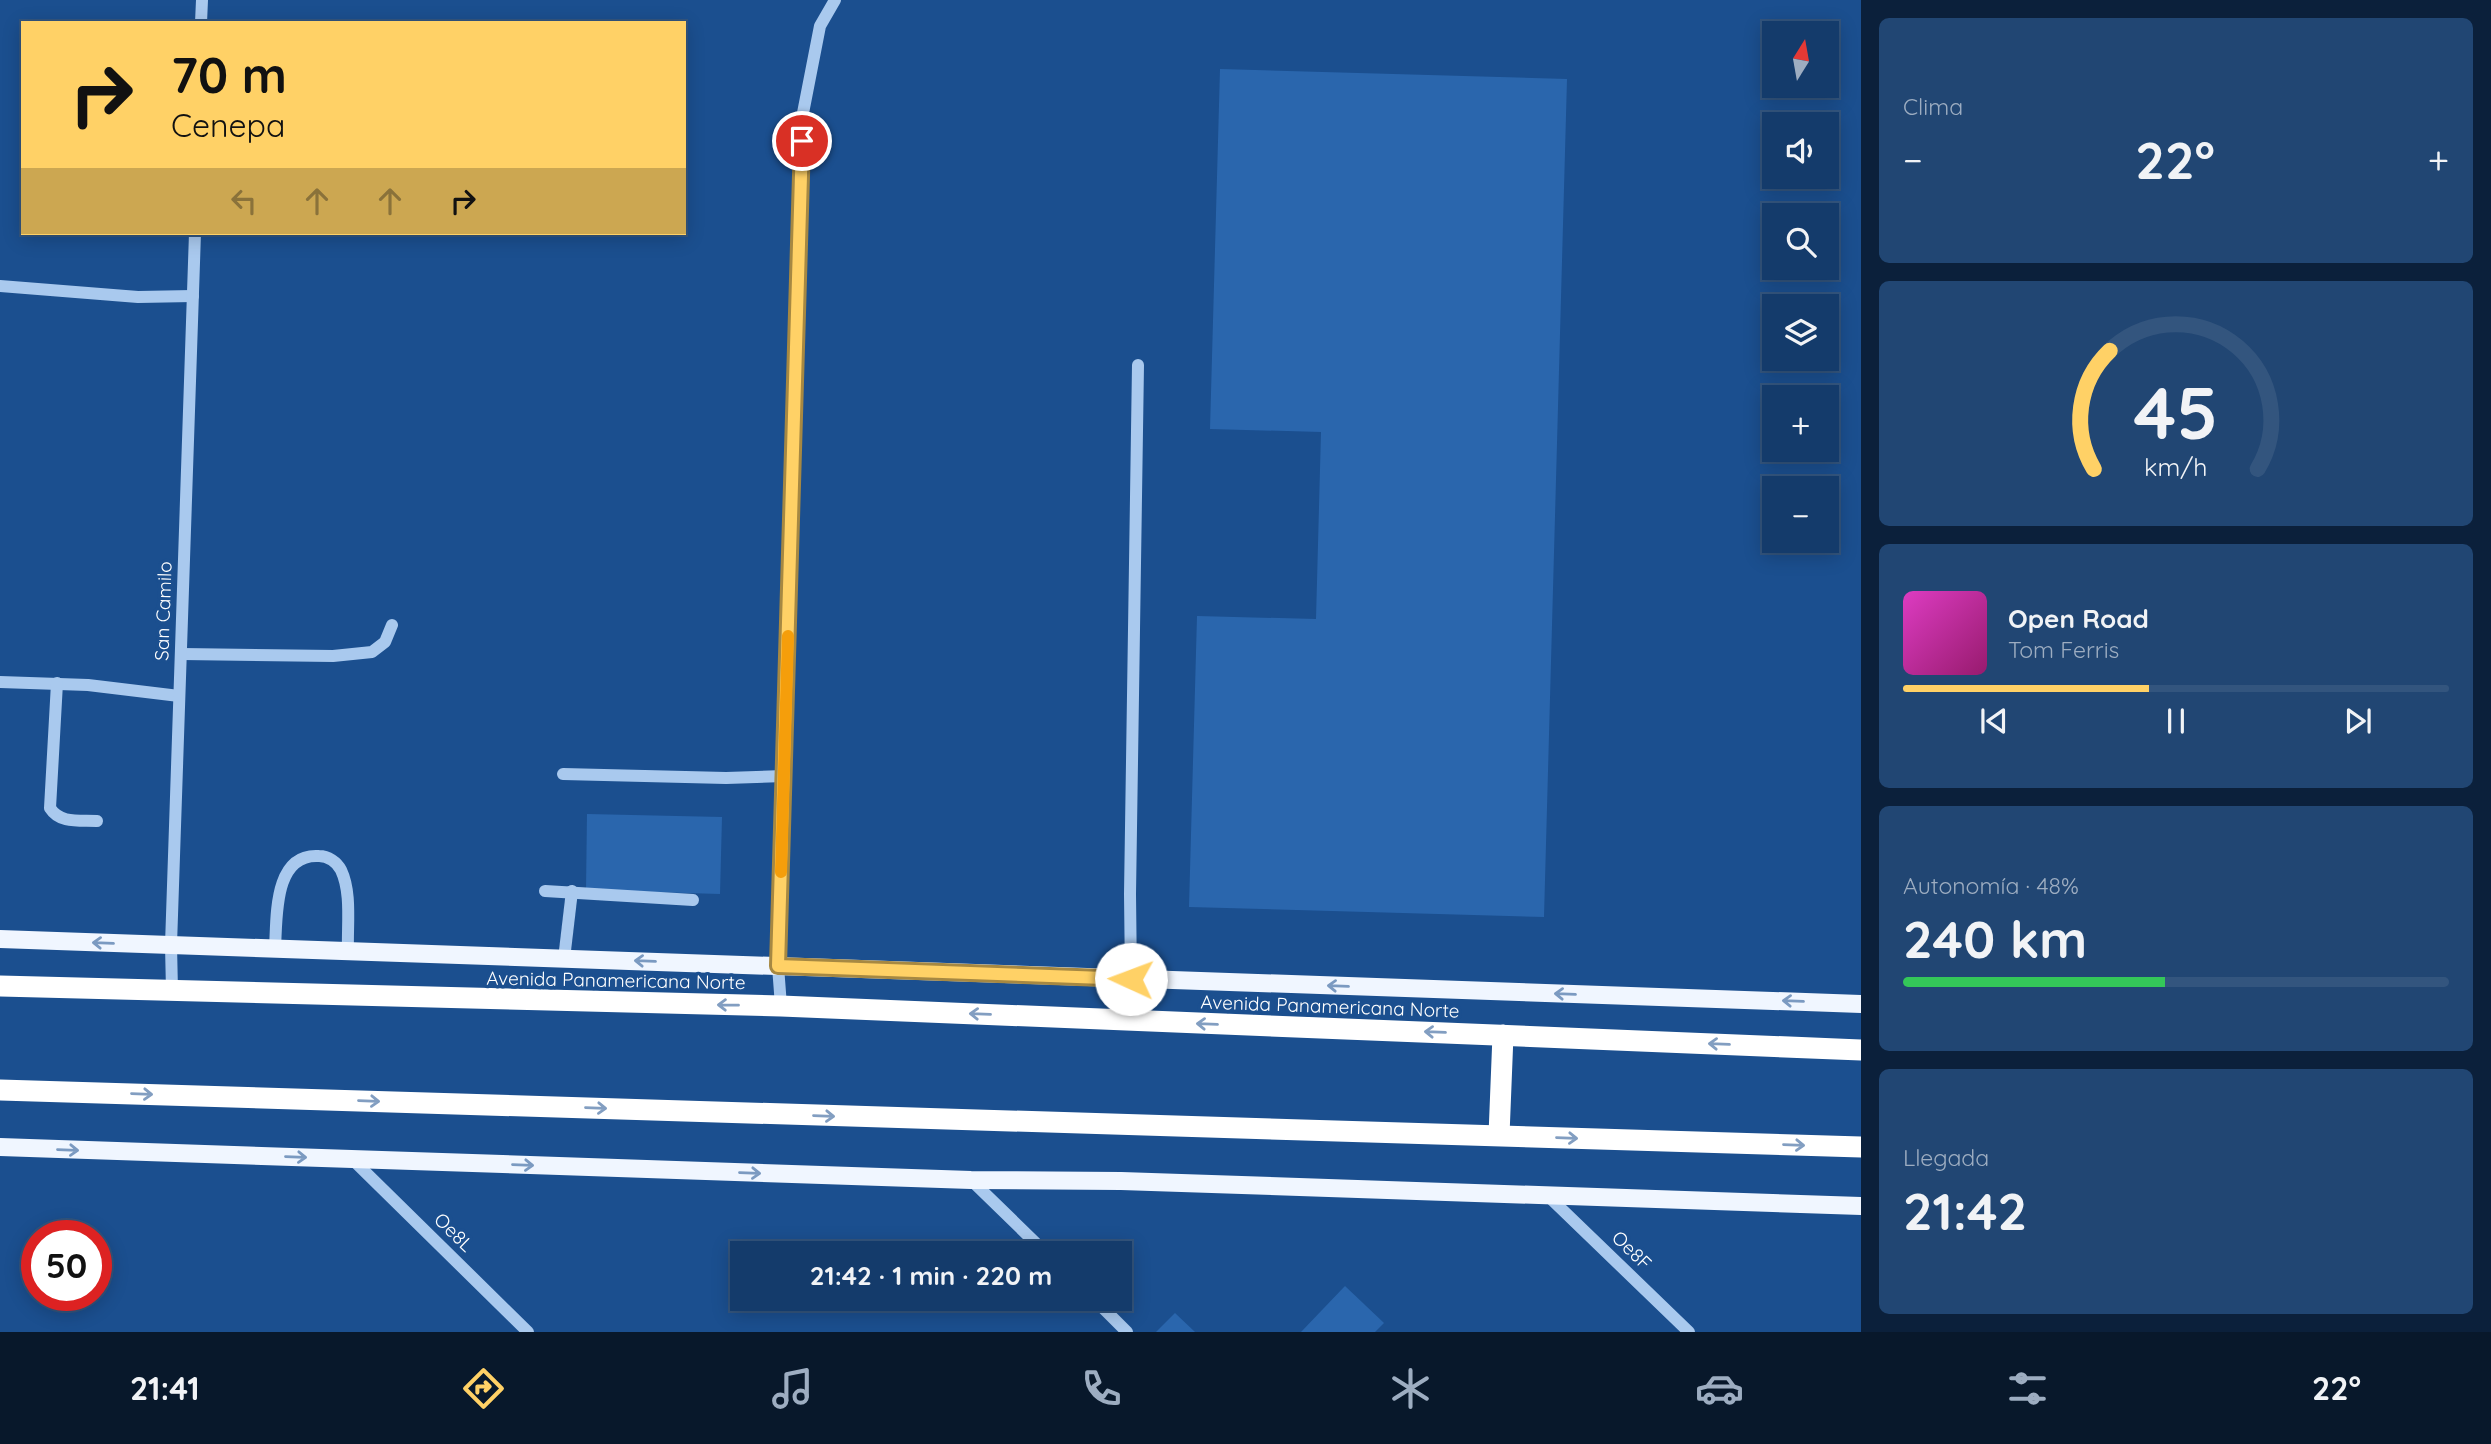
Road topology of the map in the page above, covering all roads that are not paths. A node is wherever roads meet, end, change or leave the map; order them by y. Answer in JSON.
{"nodes":[{"id":1,"x":202,"y":0,"type":"edge"},
{"id":2,"x":835,"y":0,"type":"edge"},
{"id":3,"x":201,"y":21,"type":"edge"},
{"id":4,"x":195,"y":235,"type":"edge"},
{"id":5,"x":0,"y":286,"type":"edge"},
{"id":6,"x":193,"y":296,"type":"junction"},
{"id":7,"x":1138,"y":365,"type":"dead end"},
{"id":8,"x":392,"y":625,"type":"dead end"},
{"id":9,"x":182,"y":654,"type":"junction"},
{"id":10,"x":0,"y":682,"type":"edge"},
{"id":11,"x":57,"y":683,"type":"junction"},
{"id":12,"x":179,"y":696,"type":"junction"},
{"id":13,"x":563,"y":774,"type":"dead end"},
{"id":14,"x":784,"y":776,"type":"junction"},
{"id":15,"x":97,"y":821,"type":"dead end"},
{"id":16,"x":545,"y":891,"type":"dead end"},
{"id":17,"x":572,"y":891,"type":"junction"},
{"id":18,"x":693,"y":900,"type":"dead end"},
{"id":19,"x":0,"y":939,"type":"edge"},
{"id":20,"x":171,"y":944,"type":"junction"},
{"id":21,"x":275,"y":948,"type":"junction"},
{"id":22,"x":348,"y":951,"type":"junction"},
{"id":23,"x":564,"y":959,"type":"junction"},
{"id":24,"x":778,"y":966,"type":"junction"},
{"id":25,"x":1131,"y":979,"type":"junction"},
{"id":26,"x":0,"y":986,"type":"edge"},
{"id":27,"x":172,"y":991,"type":"junction"},
{"id":28,"x":1861,"y":1004,"type":"edge"},
{"id":29,"x":781,"y":1006,"type":"junction"},
{"id":30,"x":1503,"y":1035,"type":"junction"},
{"id":31,"x":1861,"y":1050,"type":"edge"},
{"id":32,"x":0,"y":1090,"type":"edge"},
{"id":33,"x":1499,"y":1135,"type":"junction"},
{"id":34,"x":0,"y":1147,"type":"edge"},
{"id":35,"x":1861,"y":1147,"type":"edge"},
{"id":36,"x":352,"y":1159,"type":"junction"},
{"id":37,"x":971,"y":1180,"type":"junction"},
{"id":38,"x":1548,"y":1195,"type":"junction"},
{"id":39,"x":1861,"y":1206,"type":"edge"},
{"id":40,"x":1034,"y":1241,"type":"edge"},
{"id":41,"x":1106,"y":1311,"type":"edge"},
{"id":42,"x":528,"y":1332,"type":"edge"},
{"id":43,"x":1127,"y":1332,"type":"edge"},
{"id":44,"x":1689,"y":1332,"type":"edge"}],
"edges":[{"from":1,"to":3,"type":"street"},
{"from":2,"to":14,"type":"street"},
{"from":4,"to":6,"type":"street","name":"San Camilo"},
{"from":5,"to":6,"type":"street"},
{"from":6,"to":9,"type":"street","name":"San Camilo"},
{"from":7,"to":25,"type":"street"},
{"from":8,"to":9,"type":"street"},
{"from":9,"to":12,"type":"street","name":"San Camilo"},
{"from":10,"to":11,"type":"street"},
{"from":11,"to":12,"type":"street"},
{"from":11,"to":15,"type":"street"},
{"from":12,"to":20,"type":"street","name":"San Camilo"},
{"from":13,"to":14,"type":"street"},
{"from":14,"to":24,"type":"street"},
{"from":16,"to":17,"type":"street"},
{"from":17,"to":18,"type":"street"},
{"from":17,"to":23,"type":"street"},
{"from":20,"to":19,"type":"main road","name":"Avenida Panamericana Norte","one_way":true},
{"from":20,"to":21,"type":"main road","name":"Avenida Panamericana Norte"},
{"from":20,"to":27,"type":"street","name":"San Camilo"},
{"from":21,"to":22,"type":"main road","name":"Avenida Panamericana Norte"},
{"from":21,"to":22,"type":"street"},
{"from":22,"to":23,"type":"main road","name":"Avenida Panamericana Norte"},
{"from":24,"to":23,"type":"main road","name":"Avenida Panamericana Norte","one_way":true},
{"from":24,"to":25,"type":"main road","name":"Avenida Panamericana Norte"},
{"from":24,"to":29,"type":"street"},
{"from":28,"to":25,"type":"main road","name":"Avenida Panamericana Norte","one_way":true},
{"from":26,"to":27,"type":"highway","name":"Avenida Panamericana Norte"},
{"from":29,"to":27,"type":"highway","name":"Avenida Panamericana Norte","one_way":true},
{"from":30,"to":29,"type":"highway","name":"Avenida Panamericana Norte","one_way":true},
{"from":31,"to":30,"type":"highway","name":"Avenida Panamericana Norte","one_way":true},
{"from":30,"to":33,"type":"highway"},
{"from":32,"to":33,"type":"highway","one_way":true},
{"from":33,"to":35,"type":"highway","one_way":true},
{"from":34,"to":36,"type":"main road","one_way":true},
{"from":36,"to":37,"type":"main road","one_way":true},
{"from":36,"to":42,"type":"street","name":"Oe8L"},
{"from":37,"to":38,"type":"main road"},
{"from":37,"to":40,"type":"street"},
{"from":38,"to":39,"type":"main road"},
{"from":38,"to":44,"type":"street","name":"Oe8F"},
{"from":41,"to":43,"type":"street"}]}
